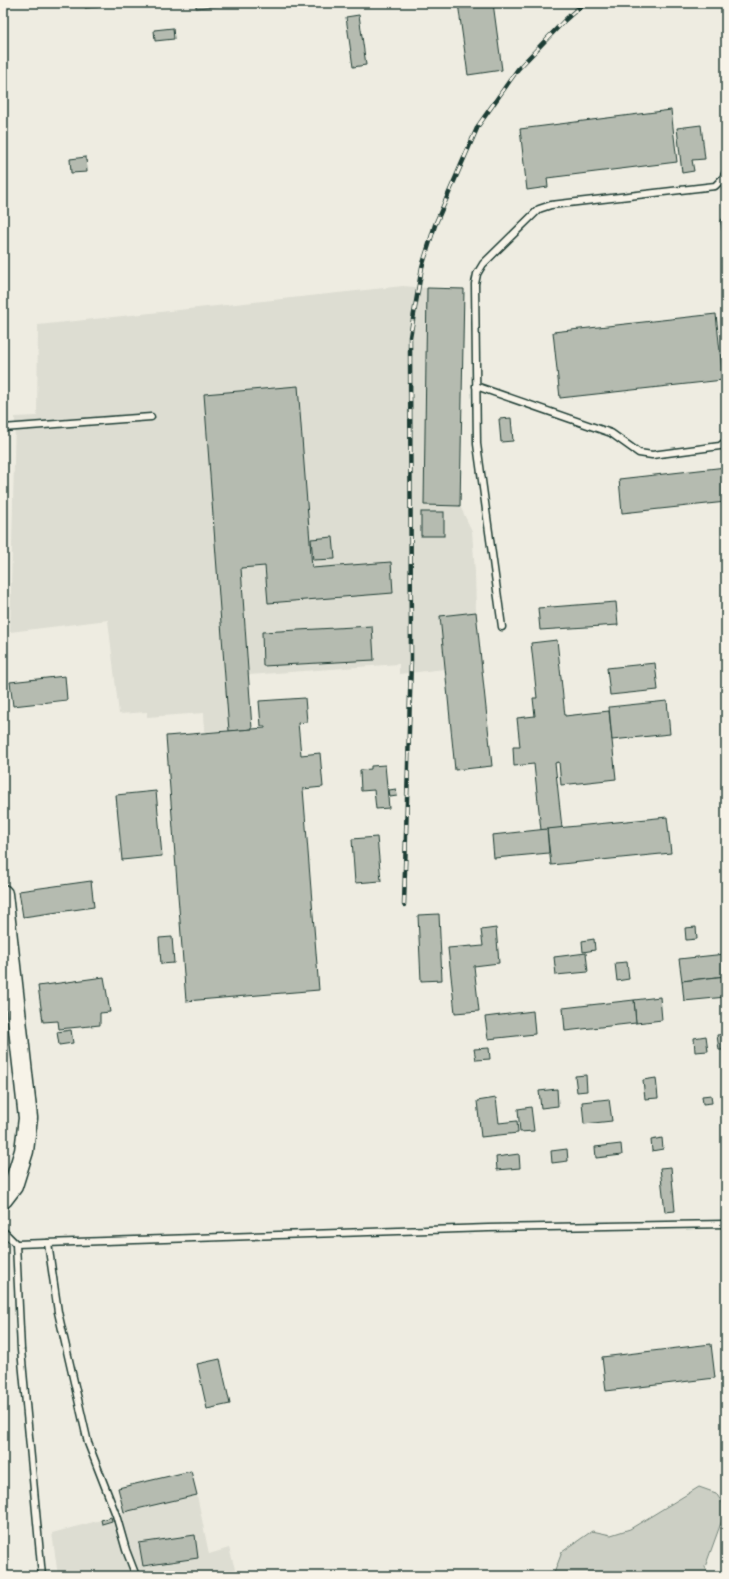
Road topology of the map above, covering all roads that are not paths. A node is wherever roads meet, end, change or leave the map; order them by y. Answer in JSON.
{"nodes":[{"id":1,"x":726,"y":172,"type":"edge"},
{"id":2,"x":725,"y":222,"type":"edge"},
{"id":3,"x":726,"y":229,"type":"edge"},
{"id":4,"x":476,"y":386,"type":"junction"},
{"id":5,"x":151,"y":417,"type":"dead end"},
{"id":6,"x":3,"y":428,"type":"edge"},
{"id":7,"x":726,"y":441,"type":"edge"},
{"id":8,"x":502,"y":627,"type":"dead end"},
{"id":9,"x":3,"y":894,"type":"edge"},
{"id":10,"x":3,"y":1199,"type":"edge"},
{"id":11,"x":726,"y":1224,"type":"edge"},
{"id":12,"x":3,"y":1231,"type":"edge"},
{"id":13,"x":48,"y":1243,"type":"junction"},
{"id":14,"x":16,"y":1244,"type":"junction"},
{"id":15,"x":42,"y":1576,"type":"edge"},
{"id":16,"x":136,"y":1576,"type":"edge"}],
"edges":[{"from":1,"to":4,"type":"lane"},
{"from":2,"to":3,"type":"lane"},
{"from":4,"to":7,"type":"lane"},
{"from":4,"to":8,"type":"lane"},
{"from":5,"to":6,"type":"lane"},
{"from":9,"to":10,"type":"street"},
{"from":11,"to":13,"type":"lane"},
{"from":12,"to":14,"type":"lane"},
{"from":13,"to":14,"type":"lane"},
{"from":13,"to":16,"type":"lane"},
{"from":14,"to":15,"type":"lane"}]}
